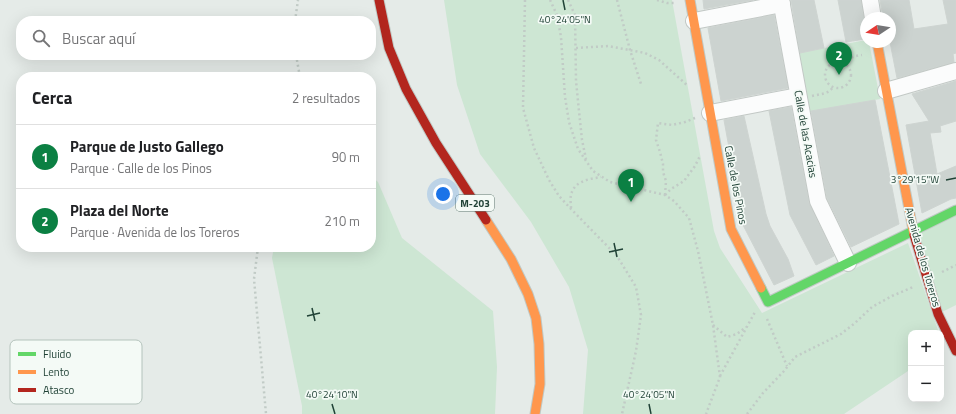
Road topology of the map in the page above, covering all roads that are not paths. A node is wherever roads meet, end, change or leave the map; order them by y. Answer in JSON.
{"nodes":[{"id":1,"x":379,"y":0,"type":"edge"},
{"id":2,"x":690,"y":0,"type":"edge"},
{"id":3,"x":870,"y":0,"type":"edge"},
{"id":4,"x":782,"y":2,"type":"edge"},
{"id":5,"x":872,"y":12,"type":"edge"},
{"id":6,"x":694,"y":21,"type":"junction"},
{"id":7,"x":878,"y":48,"type":"edge"},
{"id":8,"x":956,"y":71,"type":"edge"},
{"id":9,"x":886,"y":91,"type":"junction"},
{"id":10,"x":798,"y":96,"type":"junction"},
{"id":11,"x":704,"y":115,"type":"junction"},
{"id":12,"x":956,"y":210,"type":"edge"},
{"id":13,"x":913,"y":231,"type":"junction"},
{"id":14,"x":848,"y":263,"type":"junction"},
{"id":15,"x":956,"y":351,"type":"edge"},
{"id":16,"x":535,"y":414,"type":"edge"}],
"edges":[{"from":1,"to":16,"type":"street","number":"M-203"},
{"from":2,"to":6,"type":"street","name":"Calle de los Pinos"},
{"from":3,"to":5,"type":"street"},
{"from":4,"to":6,"type":"street"},
{"from":4,"to":10,"type":"street","name":"Calle de las Acacias"},
{"from":6,"to":11,"type":"street","name":"Calle de los Pinos"},
{"from":7,"to":9,"type":"street","name":"Avenida de los Toreros"},
{"from":8,"to":9,"type":"street"},
{"from":9,"to":13,"type":"street","name":"Avenida de los Toreros"},
{"from":10,"to":11,"type":"street"},
{"from":10,"to":14,"type":"street","name":"Calle de las Acacias"},
{"from":11,"to":14,"type":"street","name":"Calle de los Pinos"},
{"from":12,"to":13,"type":"street","name":"Calle de los Pinos"},
{"from":13,"to":14,"type":"street","name":"Calle de los Pinos"},
{"from":13,"to":15,"type":"street","name":"Avenida de los Toreros"}]}
